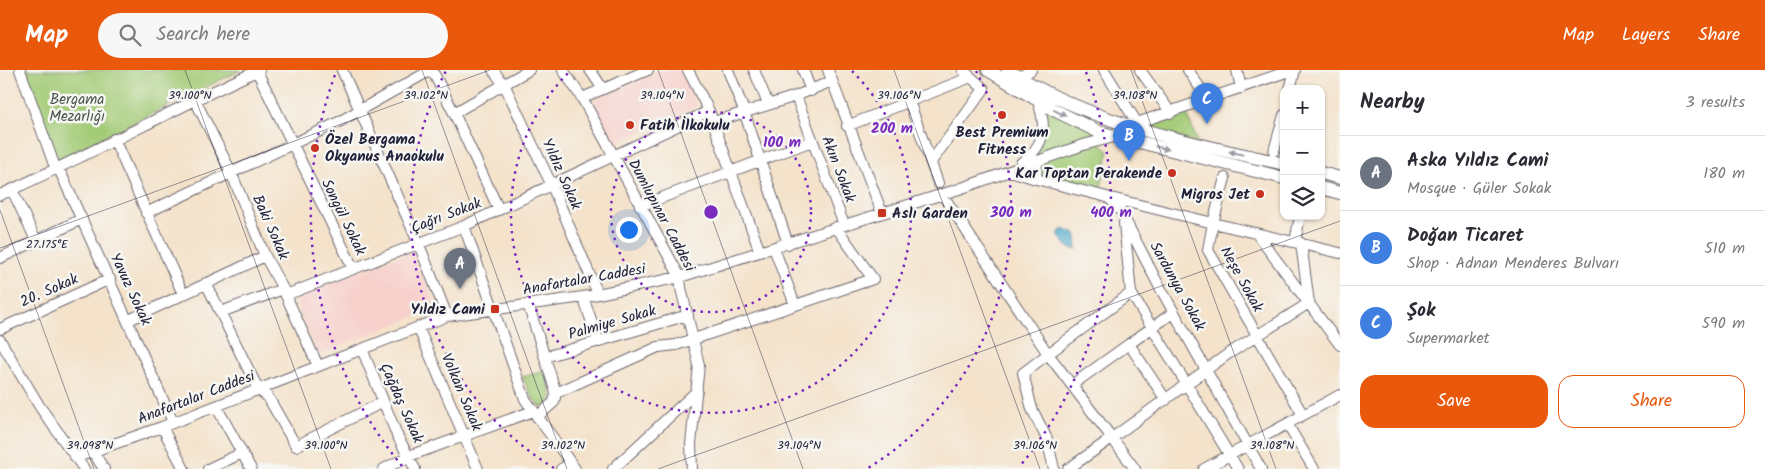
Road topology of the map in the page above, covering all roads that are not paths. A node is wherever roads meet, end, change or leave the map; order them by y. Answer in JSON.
{"nodes":[{"id":1,"x":20,"y":70,"type":"edge"},
{"id":2,"x":258,"y":70,"type":"edge"},
{"id":3,"x":342,"y":70,"type":"edge"},
{"id":4,"x":431,"y":70,"type":"edge"},
{"id":5,"x":493,"y":70,"type":"edge"},
{"id":6,"x":529,"y":70,"type":"edge"},
{"id":7,"x":563,"y":70,"type":"edge"},
{"id":8,"x":590,"y":70,"type":"edge"},
{"id":9,"x":648,"y":70,"type":"edge"},
{"id":10,"x":688,"y":70,"type":"edge"},
{"id":11,"x":728,"y":70,"type":"edge"},
{"id":12,"x":754,"y":70,"type":"edge"},
{"id":13,"x":802,"y":70,"type":"edge"},
{"id":14,"x":828,"y":70,"type":"edge"},
{"id":15,"x":988,"y":70,"type":"edge"},
{"id":16,"x":1104,"y":70,"type":"edge"},
{"id":17,"x":1140,"y":70,"type":"edge"},
{"id":18,"x":1188,"y":70,"type":"edge"},
{"id":19,"x":1237,"y":70,"type":"edge"},
{"id":20,"x":1294,"y":70,"type":"edge"},
{"id":21,"x":1018,"y":72,"type":"edge"},
{"id":22,"x":967,"y":73,"type":"edge"},
{"id":23,"x":629,"y":74,"type":"edge"},
{"id":24,"x":832,"y":81,"type":"junction"},
{"id":25,"x":1291,"y":85,"type":"edge"},
{"id":26,"x":505,"y":86,"type":"junction"},
{"id":27,"x":1242,"y":88,"type":"junction"},
{"id":28,"x":602,"y":89,"type":"junction"},
{"id":29,"x":811,"y":91,"type":"junction"},
{"id":30,"x":796,"y":96,"type":"junction"},
{"id":31,"x":582,"y":98,"type":"junction"},
{"id":32,"x":195,"y":100,"type":"junction"},
{"id":33,"x":1208,"y":100,"type":"junction"},
{"id":34,"x":909,"y":101,"type":"junction"},
{"id":35,"x":1038,"y":101,"type":"junction"},
{"id":36,"x":768,"y":104,"type":"junction"},
{"id":37,"x":360,"y":110,"type":"junction"},
{"id":38,"x":709,"y":111,"type":"junction"},
{"id":39,"x":744,"y":111,"type":"junction"},
{"id":40,"x":454,"y":113,"type":"junction"},
{"id":41,"x":1171,"y":113,"type":"junction"},
{"id":42,"x":714,"y":122,"type":"junction"},
{"id":43,"x":1116,"y":122,"type":"junction"},
{"id":44,"x":1134,"y":125,"type":"junction"},
{"id":45,"x":848,"y":126,"type":"junction"},
{"id":46,"x":1280,"y":129,"type":"edge"},
{"id":47,"x":1108,"y":135,"type":"junction"},
{"id":48,"x":114,"y":139,"type":"junction"},
{"id":49,"x":812,"y":141,"type":"junction"},
{"id":50,"x":293,"y":145,"type":"junction"},
{"id":51,"x":1274,"y":151,"type":"dead end"},
{"id":52,"x":613,"y":154,"type":"junction"},
{"id":53,"x":759,"y":161,"type":"junction"},
{"id":54,"x":931,"y":162,"type":"junction"},
{"id":55,"x":1037,"y":162,"type":"junction"},
{"id":56,"x":1280,"y":163,"type":"edge"},
{"id":57,"x":57,"y":169,"type":"junction"},
{"id":58,"x":731,"y":171,"type":"junction"},
{"id":59,"x":231,"y":172,"type":"junction"},
{"id":60,"x":1010,"y":172,"type":"junction"},
{"id":61,"x":1325,"y":173,"type":"edge"},
{"id":62,"x":1340,"y":175,"type":"edge"},
{"id":63,"x":1280,"y":177,"type":"edge"},
{"id":64,"x":1225,"y":178,"type":"dead end"},
{"id":65,"x":1036,"y":179,"type":"junction"},
{"id":66,"x":938,"y":184,"type":"dead end"},
{"id":67,"x":552,"y":186,"type":"junction"},
{"id":68,"x":1325,"y":189,"type":"edge"},
{"id":69,"x":12,"y":190,"type":"junction"},
{"id":70,"x":1340,"y":193,"type":"edge"},
{"id":71,"x":942,"y":194,"type":"junction"},
{"id":72,"x":0,"y":195,"type":"edge"},
{"id":73,"x":1107,"y":197,"type":"junction"},
{"id":74,"x":640,"y":206,"type":"junction"},
{"id":75,"x":499,"y":210,"type":"junction"},
{"id":76,"x":146,"y":212,"type":"junction"},
{"id":77,"x":882,"y":213,"type":"junction"},
{"id":78,"x":1123,"y":215,"type":"junction"},
{"id":79,"x":82,"y":219,"type":"junction"},
{"id":80,"x":1300,"y":220,"type":"edge"},
{"id":81,"x":1214,"y":222,"type":"junction"},
{"id":82,"x":464,"y":226,"type":"junction"},
{"id":83,"x":840,"y":226,"type":"junction"},
{"id":84,"x":1256,"y":233,"type":"junction"},
{"id":85,"x":36,"y":240,"type":"junction"},
{"id":86,"x":418,"y":242,"type":"junction"},
{"id":87,"x":1298,"y":243,"type":"junction"},
{"id":88,"x":788,"y":244,"type":"junction"},
{"id":89,"x":774,"y":248,"type":"junction"},
{"id":90,"x":760,"y":252,"type":"junction"},
{"id":91,"x":1340,"y":253,"type":"edge"},
{"id":92,"x":265,"y":256,"type":"junction"},
{"id":93,"x":0,"y":258,"type":"edge"},
{"id":94,"x":353,"y":268,"type":"junction"},
{"id":95,"x":680,"y":277,"type":"junction"},
{"id":96,"x":110,"y":279,"type":"junction"},
{"id":97,"x":206,"y":283,"type":"junction"},
{"id":98,"x":285,"y":292,"type":"junction"},
{"id":99,"x":1131,"y":293,"type":"junction"},
{"id":100,"x":183,"y":294,"type":"junction"},
{"id":101,"x":598,"y":294,"type":"junction"},
{"id":102,"x":583,"y":296,"type":"junction"},
{"id":103,"x":1309,"y":303,"type":"junction"},
{"id":104,"x":528,"y":304,"type":"junction"},
{"id":105,"x":795,"y":305,"type":"junction"},
{"id":106,"x":495,"y":309,"type":"junction"},
{"id":107,"x":220,"y":312,"type":"junction"},
{"id":108,"x":1174,"y":312,"type":"junction"},
{"id":109,"x":688,"y":315,"type":"junction"},
{"id":110,"x":447,"y":316,"type":"junction"},
{"id":111,"x":129,"y":320,"type":"junction"},
{"id":112,"x":1152,"y":326,"type":"junction"},
{"id":113,"x":418,"y":327,"type":"junction"},
{"id":114,"x":0,"y":329,"type":"edge"},
{"id":115,"x":1256,"y":336,"type":"junction"},
{"id":116,"x":0,"y":340,"type":"edge"},
{"id":117,"x":693,"y":340,"type":"junction"},
{"id":118,"x":599,"y":342,"type":"junction"},
{"id":119,"x":1128,"y":344,"type":"junction"},
{"id":120,"x":1340,"y":345,"type":"edge"},
{"id":121,"x":362,"y":349,"type":"junction"},
{"id":122,"x":1048,"y":354,"type":"junction"},
{"id":123,"x":546,"y":357,"type":"junction"},
{"id":124,"x":318,"y":366,"type":"junction"},
{"id":125,"x":1207,"y":370,"type":"junction"},
{"id":126,"x":1072,"y":385,"type":"junction"},
{"id":127,"x":1187,"y":385,"type":"junction"},
{"id":128,"x":258,"y":388,"type":"junction"},
{"id":129,"x":697,"y":391,"type":"junction"},
{"id":130,"x":556,"y":393,"type":"junction"},
{"id":131,"x":1339,"y":398,"type":"edge"},
{"id":132,"x":1166,"y":400,"type":"junction"},
{"id":133,"x":383,"y":402,"type":"junction"},
{"id":134,"x":216,"y":406,"type":"junction"},
{"id":135,"x":535,"y":414,"type":"junction"},
{"id":136,"x":1303,"y":415,"type":"junction"},
{"id":137,"x":173,"y":422,"type":"junction"},
{"id":138,"x":1287,"y":424,"type":"junction"},
{"id":139,"x":162,"y":427,"type":"junction"},
{"id":140,"x":465,"y":436,"type":"junction"},
{"id":141,"x":1112,"y":438,"type":"junction"},
{"id":142,"x":1249,"y":444,"type":"junction"},
{"id":143,"x":93,"y":452,"type":"junction"},
{"id":144,"x":242,"y":453,"type":"junction"},
{"id":145,"x":1230,"y":454,"type":"junction"},
{"id":146,"x":410,"y":456,"type":"junction"},
{"id":147,"x":77,"y":457,"type":"junction"},
{"id":148,"x":573,"y":467,"type":"edge"},
{"id":149,"x":84,"y":469,"type":"edge"},
{"id":150,"x":104,"y":469,"type":"edge"},
{"id":151,"x":184,"y":469,"type":"edge"},
{"id":152,"x":208,"y":469,"type":"edge"},
{"id":153,"x":251,"y":469,"type":"edge"},
{"id":154,"x":384,"y":469,"type":"edge"},
{"id":155,"x":415,"y":469,"type":"edge"},
{"id":156,"x":478,"y":469,"type":"edge"},
{"id":157,"x":562,"y":469,"type":"edge"},
{"id":158,"x":613,"y":469,"type":"edge"},
{"id":159,"x":692,"y":469,"type":"edge"},
{"id":160,"x":1054,"y":469,"type":"edge"},
{"id":161,"x":1068,"y":469,"type":"edge"},
{"id":162,"x":1135,"y":469,"type":"edge"},
{"id":163,"x":1204,"y":469,"type":"edge"},
{"id":164,"x":1238,"y":469,"type":"edge"},
{"id":165,"x":1261,"y":469,"type":"edge"},
{"id":166,"x":1314,"y":469,"type":"edge"}],
"edges":[{"from":1,"to":57,"type":"street","name":"Yavuz Sokak"},
{"from":2,"to":32,"type":"street"},
{"from":2,"to":50,"type":"street","name":"Songül Sokak"},
{"from":3,"to":37,"type":"street"},
{"from":4,"to":37,"type":"street"},
{"from":4,"to":40,"type":"street"},
{"from":5,"to":26,"type":"street","name":"Yıldız Sokak"},
{"from":6,"to":26,"type":"street"},
{"from":7,"to":31,"type":"street","name":"Dumlupınar Caddesi"},
{"from":8,"to":28,"type":"street"},
{"from":9,"to":23,"type":"street"},
{"from":10,"to":38,"type":"street"},
{"from":11,"to":39,"type":"street"},
{"from":12,"to":36,"type":"street"},
{"from":13,"to":29,"type":"street"},
{"from":14,"to":24,"type":"street"},
{"from":15,"to":35,"type":"main road"},
{"from":16,"to":44,"type":"street"},
{"from":17,"to":41,"type":"street"},
{"from":18,"to":33,"type":"street"},
{"from":19,"to":27,"type":"street"},
{"from":20,"to":25,"type":"street"},
{"from":20,"to":27,"type":"street"},
{"from":21,"to":43,"type":"main road"},
{"from":22,"to":34,"type":"street"},
{"from":22,"to":54,"type":"street"},
{"from":23,"to":28,"type":"street"},
{"from":24,"to":29,"type":"street"},
{"from":24,"to":45,"type":"street"},
{"from":26,"to":40,"type":"street"},
{"from":26,"to":67,"type":"street","name":"Yıldız Sokak"},
{"from":27,"to":33,"type":"street"},
{"from":28,"to":31,"type":"street"},
{"from":29,"to":30,"type":"street"},
{"from":30,"to":36,"type":"street"},
{"from":30,"to":49,"type":"street","name":"Akın Sokak"},
{"from":31,"to":52,"type":"street","name":"Dumlupınar Caddesi"},
{"from":32,"to":48,"type":"street"},
{"from":32,"to":59,"type":"street","name":"Baki Sokak"},
{"from":33,"to":41,"type":"street"},
{"from":34,"to":45,"type":"street"},
{"from":34,"to":54,"type":"street"},
{"from":35,"to":47,"type":"main road","one_way":true},
{"from":35,"to":60,"type":"street"},
{"from":36,"to":39,"type":"street"},
{"from":37,"to":50,"type":"street"},
{"from":37,"to":86,"type":"street"},
{"from":38,"to":42,"type":"street"},
{"from":38,"to":52,"type":"street","name":"Çağrı Sokak"},
{"from":39,"to":42,"type":"street"},
{"from":39,"to":53,"type":"street"},
{"from":40,"to":75,"type":"street"},
{"from":41,"to":44,"type":"street"},
{"from":42,"to":58,"type":"street"},
{"from":43,"to":44,"type":"main road"},
{"from":43,"to":47,"type":"street"},
{"from":44,"to":47,"type":"street"},
{"from":56,"to":44,"type":"main road","one_way":true},
{"from":45,"to":77,"type":"street"},
{"from":46,"to":51,"type":"street"},
{"from":47,"to":55,"type":"street","name":"Anafartalar Caddesi"},
{"from":47,"to":63,"type":"main road","one_way":true},
{"from":48,"to":57,"type":"street"},
{"from":48,"to":76,"type":"street"},
{"from":49,"to":53,"type":"street"},
{"from":49,"to":83,"type":"street","name":"Akın Sokak"},
{"from":50,"to":59,"type":"street"},
{"from":50,"to":94,"type":"street","name":"Songül Sokak"},
{"from":52,"to":67,"type":"street","name":"Çağrı Sokak"},
{"from":52,"to":74,"type":"street","name":"Dumlupınar Caddesi"},
{"from":53,"to":58,"type":"street"},
{"from":53,"to":88,"type":"street"},
{"from":54,"to":66,"type":"street"},
{"from":55,"to":60,"type":"street","name":"Anafartalar Caddesi"},
{"from":55,"to":65,"type":"street"},
{"from":57,"to":69,"type":"street"},
{"from":57,"to":79,"type":"street","name":"Yavuz Sokak"},
{"from":58,"to":74,"type":"street"},
{"from":58,"to":90,"type":"street"},
{"from":59,"to":76,"type":"street"},
{"from":59,"to":92,"type":"street","name":"Baki Sokak"},
{"from":60,"to":65,"type":"street"},
{"from":60,"to":71,"type":"street","name":"Anafartalar Caddesi"},
{"from":61,"to":62,"type":"main road"},
{"from":64,"to":81,"type":"street","name":"Neşe Sokak"},
{"from":65,"to":73,"type":"street"},
{"from":67,"to":75,"type":"street","name":"Çağrı Sokak"},
{"from":67,"to":101,"type":"street","name":"Yıldız Sokak"},
{"from":68,"to":70,"type":"main road"},
{"from":69,"to":72,"type":"street"},
{"from":69,"to":85,"type":"street"},
{"from":71,"to":77,"type":"street","name":"Anafartalar Caddesi"},
{"from":71,"to":122,"type":"street"},
{"from":73,"to":78,"type":"street","name":"Sardunya Sokak"},
{"from":73,"to":81,"type":"street"},
{"from":74,"to":95,"type":"street","name":"Dumlupınar Caddesi"},
{"from":75,"to":82,"type":"street","name":"Çağrı Sokak"},
{"from":76,"to":100,"type":"street"},
{"from":77,"to":83,"type":"street","name":"Anafartalar Caddesi"},
{"from":78,"to":99,"type":"street"},
{"from":78,"to":108,"type":"street","name":"Sardunya Sokak"},
{"from":79,"to":85,"type":"street"},
{"from":79,"to":96,"type":"street","name":"Yavuz Sokak"},
{"from":80,"to":87,"type":"street"},
{"from":81,"to":84,"type":"street"},
{"from":81,"to":115,"type":"street","name":"Neşe Sokak"},
{"from":82,"to":86,"type":"street","name":"Çağrı Sokak"},
{"from":82,"to":106,"type":"street"},
{"from":83,"to":88,"type":"street","name":"Anafartalar Caddesi"},
{"from":83,"to":105,"type":"street","name":"Akın Sokak"},
{"from":84,"to":87,"type":"street"},
{"from":84,"to":103,"type":"street"},
{"from":85,"to":93,"type":"street"},
{"from":86,"to":94,"type":"street","name":"Çağrı Sokak"},
{"from":86,"to":110,"type":"street"},
{"from":87,"to":91,"type":"street"},
{"from":87,"to":103,"type":"street"},
{"from":88,"to":89,"type":"street","name":"Anafartalar Caddesi"},
{"from":89,"to":90,"type":"street","name":"Anafartalar Caddesi"},
{"from":89,"to":105,"type":"street"},
{"from":90,"to":95,"type":"street","name":"Anafartalar Caddesi"},
{"from":92,"to":97,"type":"street"},
{"from":92,"to":98,"type":"street","name":"Baki Sokak"},
{"from":94,"to":98,"type":"street","name":"Çağrı Sokak"},
{"from":95,"to":101,"type":"street","name":"Anafartalar Caddesi"},
{"from":95,"to":109,"type":"street","name":"Dumlupınar Caddesi"},
{"from":96,"to":111,"type":"street","name":"Yavuz Sokak"},
{"from":96,"to":114,"type":"street","name":"20. Sokak"},
{"from":97,"to":100,"type":"street"},
{"from":97,"to":107,"type":"street"},
{"from":98,"to":107,"type":"street","name":"Çağrı Sokak"},
{"from":98,"to":124,"type":"street","name":"Baki Sokak"},
{"from":99,"to":112,"type":"street"},
{"from":99,"to":122,"type":"street"},
{"from":100,"to":111,"type":"street"},
{"from":101,"to":102,"type":"street","name":"Anafartalar Caddesi"},
{"from":102,"to":104,"type":"street","name":"Anafartalar Caddesi"},
{"from":102,"to":118,"type":"street"},
{"from":103,"to":115,"type":"street"},
{"from":103,"to":120,"type":"street"},
{"from":104,"to":106,"type":"street","name":"Anafartalar Caddesi"},
{"from":104,"to":123,"type":"street"},
{"from":105,"to":117,"type":"street"},
{"from":106,"to":110,"type":"street","name":"Anafartalar Caddesi"},
{"from":106,"to":135,"type":"street"},
{"from":107,"to":128,"type":"street"},
{"from":108,"to":112,"type":"street"},
{"from":108,"to":125,"type":"street","name":"Sardunya Sokak"},
{"from":109,"to":117,"type":"street","name":"Dumlupınar Caddesi"},
{"from":109,"to":118,"type":"street","name":"Palmiye Sokak"},
{"from":110,"to":113,"type":"street","name":"Anafartalar Caddesi"},
{"from":111,"to":137,"type":"street","name":"Yavuz Sokak"},
{"from":112,"to":119,"type":"street"},
{"from":112,"to":127,"type":"street"},
{"from":113,"to":121,"type":"street","name":"Anafartalar Caddesi"},
{"from":113,"to":140,"type":"street","name":"Volkan Sokak"},
{"from":115,"to":125,"type":"street"},
{"from":115,"to":136,"type":"street","name":"Neşe Sokak"},
{"from":116,"to":147,"type":"street"},
{"from":117,"to":129,"type":"street","name":"Dumlupınar Caddesi"},
{"from":117,"to":130,"type":"street"},
{"from":118,"to":123,"type":"street","name":"Palmiye Sokak"},
{"from":119,"to":126,"type":"street"},
{"from":119,"to":132,"type":"street"},
{"from":121,"to":124,"type":"street","name":"Anafartalar Caddesi"},
{"from":121,"to":133,"type":"street","name":"Çağdaş Sokak"},
{"from":122,"to":126,"type":"street"},
{"from":122,"to":160,"type":"street"},
{"from":123,"to":130,"type":"street"},
{"from":124,"to":128,"type":"street","name":"Anafartalar Caddesi"},
{"from":125,"to":127,"type":"street"},
{"from":125,"to":142,"type":"street","name":"Sardunya Sokak"},
{"from":126,"to":141,"type":"street"},
{"from":127,"to":132,"type":"street"},
{"from":127,"to":145,"type":"street"},
{"from":128,"to":133,"type":"street"},
{"from":128,"to":134,"type":"street","name":"Anafartalar Caddesi"},
{"from":129,"to":158,"type":"street"},
{"from":129,"to":159,"type":"street","name":"Dumlupınar Caddesi"},
{"from":130,"to":135,"type":"street"},
{"from":131,"to":136,"type":"street"},
{"from":132,"to":141,"type":"street"},
{"from":133,"to":146,"type":"street","name":"Çağdaş Sokak"},
{"from":134,"to":137,"type":"street","name":"Anafartalar Caddesi"},
{"from":134,"to":144,"type":"street"},
{"from":135,"to":140,"type":"street"},
{"from":135,"to":148,"type":"street"},
{"from":136,"to":138,"type":"street"},
{"from":137,"to":139,"type":"street","name":"Anafartalar Caddesi"},
{"from":138,"to":142,"type":"street"},
{"from":138,"to":166,"type":"street"},
{"from":139,"to":143,"type":"street","name":"Anafartalar Caddesi"},
{"from":139,"to":151,"type":"street"},
{"from":140,"to":146,"type":"street"},
{"from":140,"to":156,"type":"street","name":"Volkan Sokak"},
{"from":141,"to":161,"type":"street"},
{"from":141,"to":162,"type":"street"},
{"from":142,"to":145,"type":"street"},
{"from":142,"to":165,"type":"street","name":"Sardunya Sokak"},
{"from":143,"to":147,"type":"street","name":"Anafartalar Caddesi"},
{"from":143,"to":150,"type":"street"},
{"from":144,"to":152,"type":"street"},
{"from":144,"to":153,"type":"street"},
{"from":145,"to":163,"type":"street"},
{"from":145,"to":164,"type":"street"},
{"from":146,"to":154,"type":"street"},
{"from":146,"to":155,"type":"street","name":"Çağdaş Sokak"},
{"from":147,"to":149,"type":"street"},
{"from":148,"to":157,"type":"street"}]}
